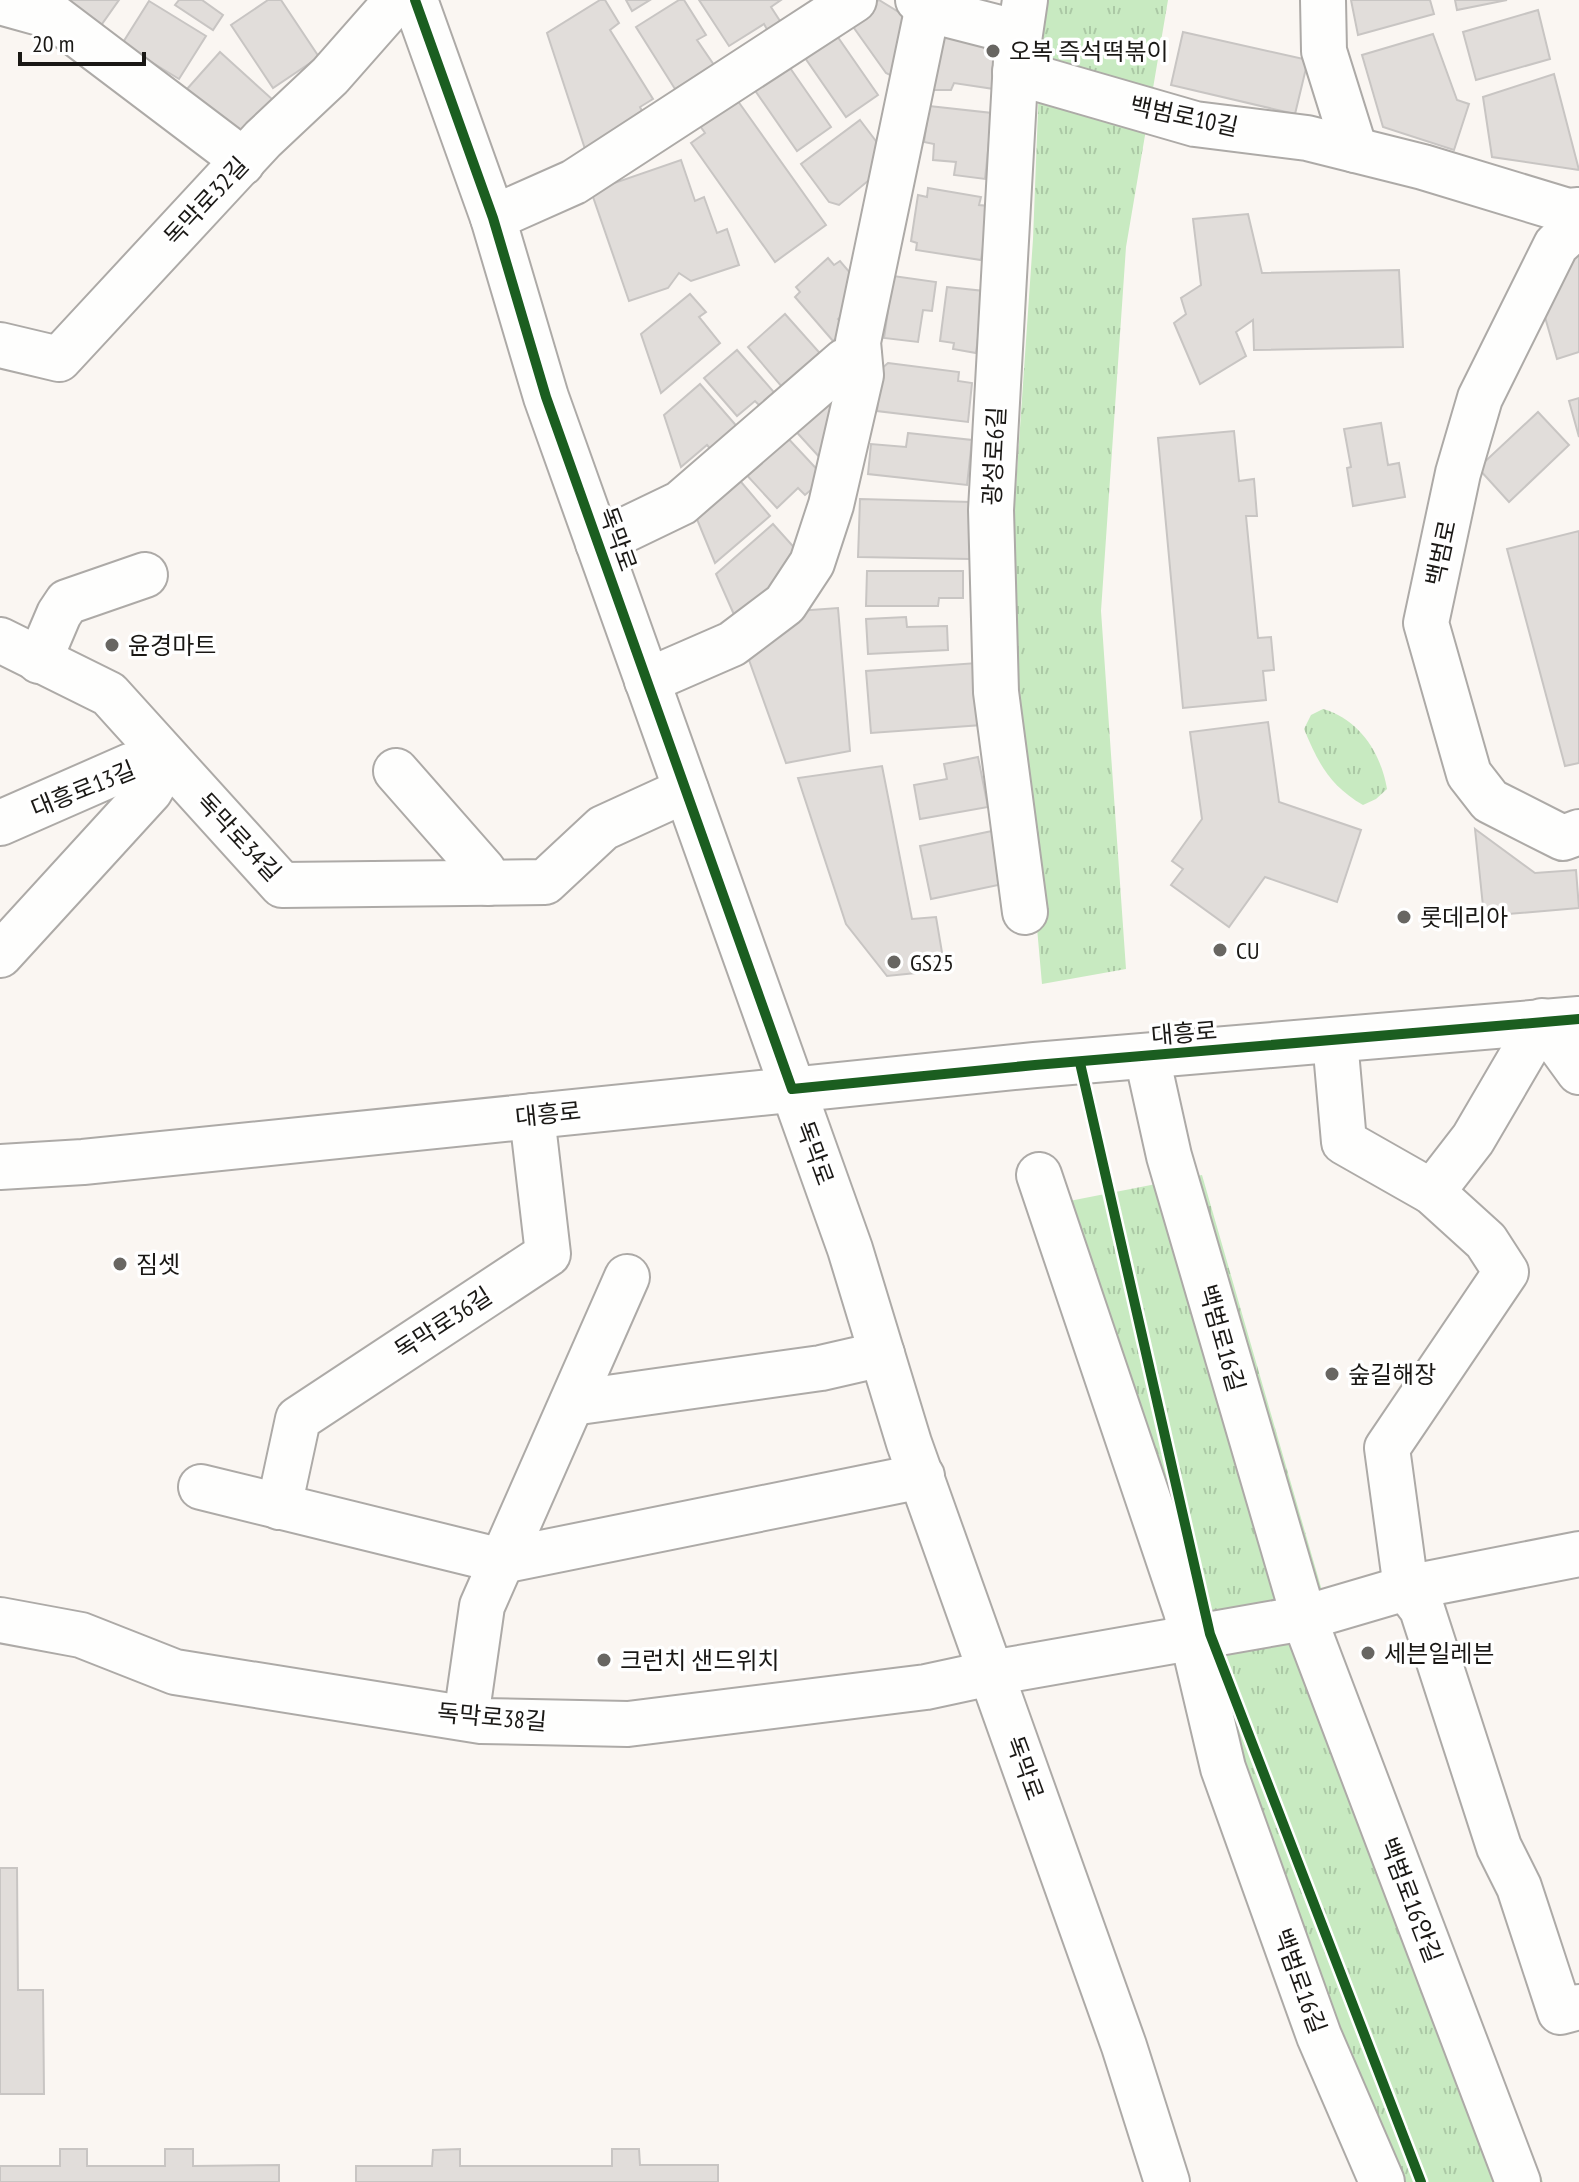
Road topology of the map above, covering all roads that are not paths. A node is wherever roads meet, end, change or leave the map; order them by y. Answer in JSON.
{"nodes":[{"id":1,"x":397,"y":0,"type":"edge"},
{"id":2,"x":415,"y":0,"type":"edge"},
{"id":3,"x":854,"y":0,"type":"edge"},
{"id":4,"x":1323,"y":0,"type":"edge"},
{"id":5,"x":0,"y":2,"type":"edge"},
{"id":6,"x":923,"y":3,"type":"edge"},
{"id":7,"x":1020,"y":35,"type":"edge"},
{"id":8,"x":1355,"y":150,"type":"junction"},
{"id":9,"x":242,"y":163,"type":"junction"},
{"id":10,"x":1579,"y":210,"type":"edge"},
{"id":11,"x":493,"y":218,"type":"junction"},
{"id":12,"x":1579,"y":224,"type":"edge"},
{"id":13,"x":0,"y":345,"type":"edge"},
{"id":14,"x":859,"y":356,"type":"junction"},
{"id":15,"x":598,"y":543,"type":"junction"},
{"id":16,"x":145,"y":575,"type":"dead end"},
{"id":17,"x":0,"y":640,"type":"edge"},
{"id":18,"x":39,"y":661,"type":"junction"},
{"id":19,"x":647,"y":681,"type":"junction"},
{"id":20,"x":168,"y":760,"type":"junction"},
{"id":21,"x":396,"y":771,"type":"dead end"},
{"id":22,"x":686,"y":790,"type":"junction"},
{"id":23,"x":0,"y":823,"type":"edge"},
{"id":24,"x":1579,"y":832,"type":"edge"},
{"id":25,"x":488,"y":883,"type":"junction"},
{"id":26,"x":1025,"y":912,"type":"dead end"},
{"id":27,"x":0,"y":955,"type":"edge"},
{"id":28,"x":1560,"y":1020,"type":"edge"},
{"id":29,"x":1335,"y":1040,"type":"junction"},
{"id":30,"x":1147,"y":1057,"type":"junction"},
{"id":31,"x":1579,"y":1072,"type":"edge"},
{"id":32,"x":792,"y":1089,"type":"junction"},
{"id":33,"x":532,"y":1116,"type":"junction"},
{"id":34,"x":0,"y":1167,"type":"edge"},
{"id":35,"x":1039,"y":1175,"type":"dead end"},
{"id":36,"x":1432,"y":1192,"type":"junction"},
{"id":37,"x":627,"y":1277,"type":"dead end"},
{"id":38,"x":882,"y":1354,"type":"junction"},
{"id":39,"x":572,"y":1403,"type":"junction"},
{"id":40,"x":922,"y":1476,"type":"junction"},
{"id":41,"x":201,"y":1487,"type":"dead end"},
{"id":42,"x":279,"y":1507,"type":"junction"},
{"id":43,"x":1579,"y":1554,"type":"edge"},
{"id":44,"x":502,"y":1561,"type":"junction"},
{"id":45,"x":1406,"y":1588,"type":"junction"},
{"id":46,"x":1304,"y":1618,"type":"junction"},
{"id":47,"x":0,"y":1620,"type":"edge"},
{"id":48,"x":1193,"y":1637,"type":"junction"},
{"id":49,"x":991,"y":1673,"type":"junction"},
{"id":50,"x":466,"y":1718,"type":"junction"},
{"id":51,"x":1579,"y":2007,"type":"edge"},
{"id":52,"x":1167,"y":2182,"type":"edge"},
{"id":53,"x":1382,"y":2182,"type":"edge"},
{"id":54,"x":1518,"y":2182,"type":"edge"}],
"edges":[{"from":1,"to":9,"type":"street","name":"독막로32길"},
{"from":2,"to":11,"type":"street","name":"독막로"},
{"from":3,"to":11,"type":"street"},
{"from":4,"to":8,"type":"street"},
{"from":5,"to":9,"type":"street"},
{"from":6,"to":7,"type":"street","name":"백범로10길"},
{"from":6,"to":14,"type":"street"},
{"from":7,"to":8,"type":"street","name":"백범로10길"},
{"from":7,"to":26,"type":"street","name":"광성로6길"},
{"from":8,"to":10,"type":"street","name":"백범로10길"},
{"from":9,"to":13,"type":"street","name":"독막로32길"},
{"from":11,"to":15,"type":"street","name":"독막로"},
{"from":12,"to":24,"type":"street","name":"백범로"},
{"from":14,"to":15,"type":"street","name":"독막로"},
{"from":14,"to":19,"type":"street"},
{"from":15,"to":19,"type":"street","name":"독막로"},
{"from":16,"to":18,"type":"street"},
{"from":17,"to":18,"type":"street","name":"독막로34길"},
{"from":18,"to":20,"type":"street","name":"독막로34길"},
{"from":19,"to":22,"type":"street","name":"독막로"},
{"from":20,"to":23,"type":"street","name":"대흥로13길"},
{"from":20,"to":25,"type":"street","name":"독막로34길"},
{"from":20,"to":27,"type":"street"},
{"from":21,"to":25,"type":"street"},
{"from":22,"to":25,"type":"street","name":"독막로34길"},
{"from":22,"to":32,"type":"street","name":"독막로"},
{"from":28,"to":29,"type":"street","name":"대흥로"},
{"from":28,"to":31,"type":"street"},
{"from":28,"to":36,"type":"street"},
{"from":29,"to":30,"type":"street","name":"대흥로"},
{"from":29,"to":36,"type":"street"},
{"from":30,"to":32,"type":"street","name":"대흥로"},
{"from":30,"to":46,"type":"street","name":"백범로16길"},
{"from":32,"to":33,"type":"street","name":"대흥로"},
{"from":32,"to":38,"type":"street","name":"독막로"},
{"from":33,"to":34,"type":"street","name":"대흥로"},
{"from":33,"to":42,"type":"street","name":"독막로36길"},
{"from":35,"to":48,"type":"street"},
{"from":36,"to":45,"type":"street"},
{"from":37,"to":39,"type":"street"},
{"from":38,"to":39,"type":"street"},
{"from":38,"to":40,"type":"street","name":"독막로"},
{"from":39,"to":44,"type":"street"},
{"from":40,"to":44,"type":"street"},
{"from":40,"to":49,"type":"street","name":"독막로"},
{"from":41,"to":42,"type":"street"},
{"from":42,"to":44,"type":"street"},
{"from":43,"to":45,"type":"street"},
{"from":44,"to":50,"type":"street"},
{"from":45,"to":46,"type":"street"},
{"from":45,"to":51,"type":"street"},
{"from":46,"to":48,"type":"street"},
{"from":46,"to":54,"type":"street","name":"백범로16안길"},
{"from":47,"to":50,"type":"street","name":"독막로38길"},
{"from":48,"to":49,"type":"street"},
{"from":48,"to":53,"type":"street","name":"백범로16길"},
{"from":49,"to":50,"type":"street","name":"독막로38길"},
{"from":49,"to":52,"type":"street","name":"독막로"}]}
